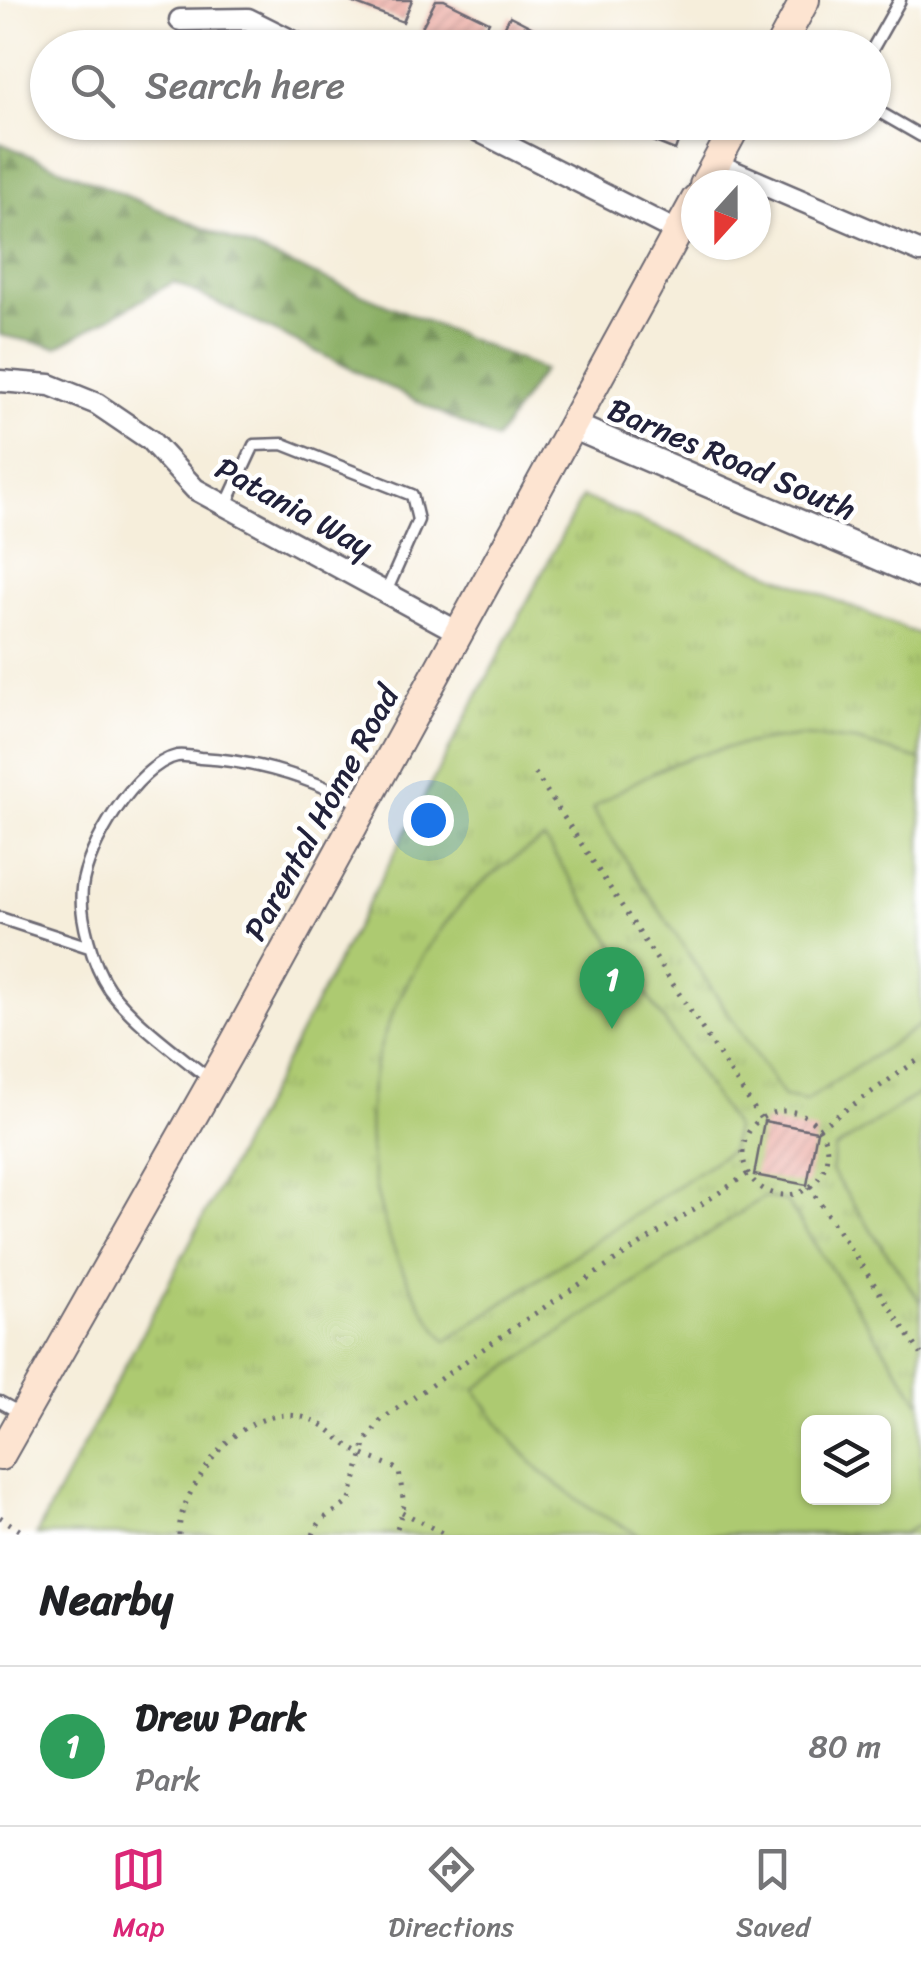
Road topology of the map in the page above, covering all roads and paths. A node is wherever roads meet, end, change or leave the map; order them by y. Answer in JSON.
{"nodes":[{"id":1,"x":805,"y":0,"type":"edge"},
{"id":2,"x":900,"y":0,"type":"edge"},
{"id":3,"x":180,"y":20,"type":"dead end"},
{"id":4,"x":270,"y":30,"type":"edge"},
{"id":5,"x":789,"y":30,"type":"edge"},
{"id":6,"x":883,"y":30,"type":"edge"},
{"id":7,"x":891,"y":119,"type":"edge"},
{"id":8,"x":921,"y":136,"type":"edge"},
{"id":9,"x":497,"y":140,"type":"edge"},
{"id":10,"x":728,"y":140,"type":"edge"},
{"id":11,"x":711,"y":170,"type":"edge"},
{"id":12,"x":771,"y":197,"type":"edge"},
{"id":13,"x":681,"y":226,"type":"edge"},
{"id":14,"x":678,"y":232,"type":"junction"},
{"id":15,"x":921,"y":252,"type":"edge"},
{"id":16,"x":0,"y":381,"type":"edge"},
{"id":17,"x":572,"y":426,"type":"junction"},
{"id":18,"x":226,"y":505,"type":"junction"},
{"id":19,"x":921,"y":575,"type":"edge"},
{"id":20,"x":386,"y":592,"type":"junction"},
{"id":21,"x":460,"y":633,"type":"junction"},
{"id":22,"x":536,"y":773,"type":"dead end"},
{"id":23,"x":365,"y":807,"type":"junction"},
{"id":24,"x":0,"y":918,"type":"edge"},
{"id":25,"x":89,"y":947,"type":"junction"},
{"id":26,"x":921,"y":1058,"type":"edge"},
{"id":27,"x":212,"y":1082,"type":"junction"},
{"id":28,"x":761,"y":1119,"type":"junction"},
{"id":29,"x":819,"y":1128,"type":"junction"},
{"id":30,"x":748,"y":1173,"type":"junction"},
{"id":31,"x":809,"y":1188,"type":"junction"},
{"id":32,"x":921,"y":1354,"type":"edge"},
{"id":33,"x":12,"y":1408,"type":"edge"},
{"id":34,"x":361,"y":1454,"type":"junction"},
{"id":35,"x":0,"y":1456,"type":"edge"},
{"id":36,"x":402,"y":1512,"type":"junction"},
{"id":37,"x":0,"y":1518,"type":"edge"},
{"id":38,"x":27,"y":1535,"type":"edge"},
{"id":39,"x":179,"y":1535,"type":"edge"},
{"id":40,"x":312,"y":1535,"type":"edge"},
{"id":41,"x":395,"y":1535,"type":"edge"},
{"id":42,"x":446,"y":1535,"type":"edge"}],
"edges":[{"from":1,"to":5,"type":"main road"},
{"from":2,"to":6,"type":"lane"},
{"from":3,"to":4,"type":"street"},
{"from":7,"to":8,"type":"lane"},
{"from":9,"to":14,"type":"street"},
{"from":10,"to":11,"type":"main road"},
{"from":12,"to":15,"type":"street"},
{"from":13,"to":14,"type":"main road","name":"Parental Home Road"},
{"from":14,"to":17,"type":"main road","name":"Parental Home Road"},
{"from":16,"to":18,"type":"street","name":"Patania Way"},
{"from":17,"to":19,"type":"street","name":"Barnes Road South"},
{"from":17,"to":21,"type":"main road","name":"Parental Home Road"},
{"from":18,"to":20,"type":"street","name":"Patania Way"},
{"from":18,"to":20,"type":"lane"},
{"from":20,"to":21,"type":"street","name":"Patania Way"},
{"from":21,"to":23,"type":"main road","name":"Parental Home Road"},
{"from":22,"to":28,"type":"path"},
{"from":23,"to":25,"type":"lane"},
{"from":23,"to":27,"type":"main road","name":"Parental Home Road"},
{"from":24,"to":25,"type":"lane"},
{"from":25,"to":27,"type":"lane"},
{"from":26,"to":29,"type":"path"},
{"from":27,"to":33,"type":"main road","name":"Parental Home Road"},
{"from":28,"to":29,"type":"path"},
{"from":28,"to":30,"type":"path"},
{"from":29,"to":31,"type":"path"},
{"from":30,"to":31,"type":"path"},
{"from":30,"to":34,"type":"path"},
{"from":31,"to":32,"type":"path"},
{"from":33,"to":35,"type":"main road","name":"Parental Home Road"},
{"from":34,"to":36,"type":"path"},
{"from":34,"to":39,"type":"path"},
{"from":34,"to":40,"type":"path"},
{"from":36,"to":41,"type":"path"},
{"from":36,"to":42,"type":"path"},
{"from":37,"to":38,"type":"path"}]}
